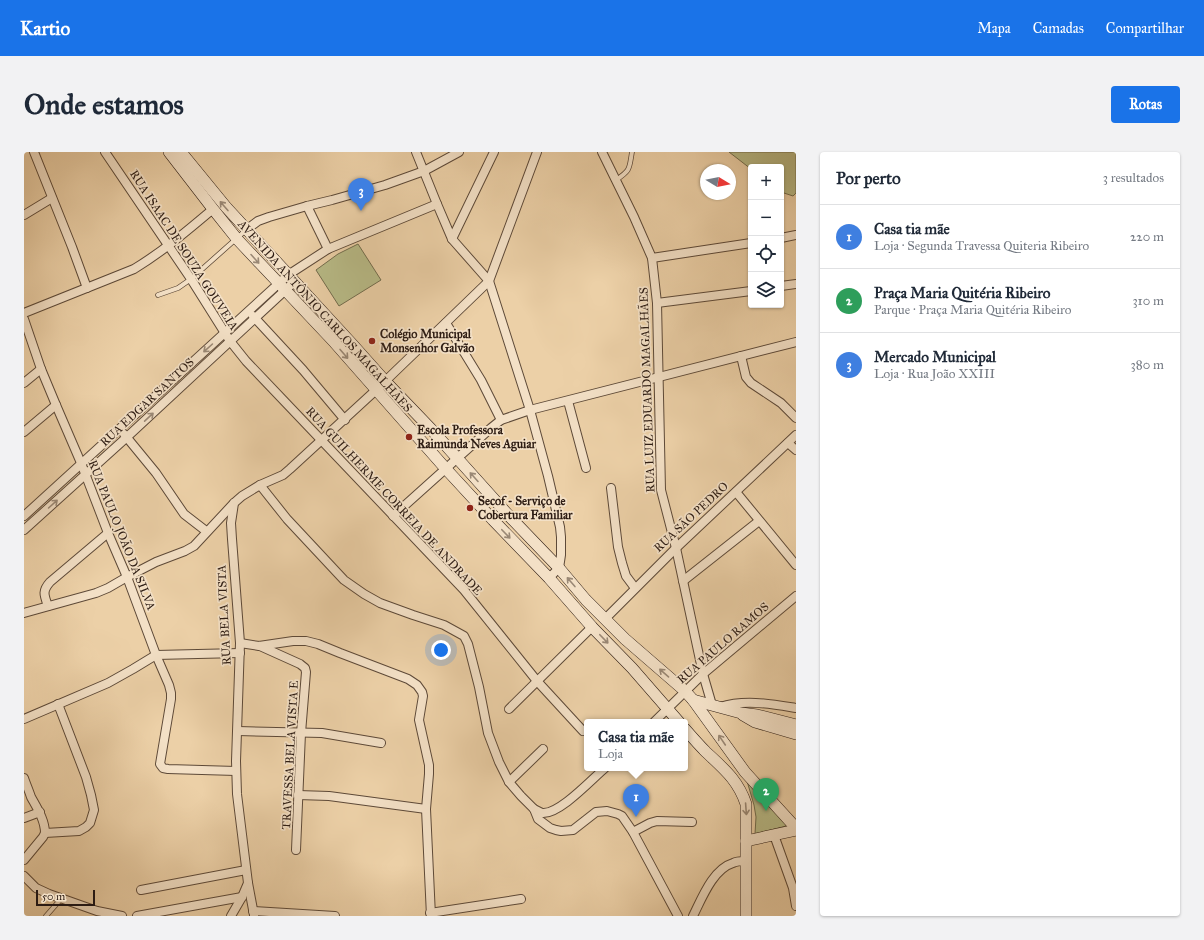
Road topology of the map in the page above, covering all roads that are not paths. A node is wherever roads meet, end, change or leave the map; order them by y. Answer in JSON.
{"nodes":[{"id":1,"x":34,"y":152,"type":"edge"},
{"id":2,"x":106,"y":152,"type":"edge"},
{"id":3,"x":170,"y":152,"type":"edge"},
{"id":4,"x":181,"y":152,"type":"edge"},
{"id":5,"x":416,"y":152,"type":"edge"},
{"id":6,"x":460,"y":152,"type":"edge"},
{"id":7,"x":494,"y":152,"type":"edge"},
{"id":8,"x":537,"y":152,"type":"edge"},
{"id":9,"x":602,"y":152,"type":"edge"},
{"id":10,"x":632,"y":152,"type":"edge"},
{"id":11,"x":424,"y":171,"type":"junction"},
{"id":12,"x":616,"y":180,"type":"junction"},
{"id":13,"x":52,"y":198,"type":"junction"},
{"id":14,"x":437,"y":204,"type":"junction"},
{"id":15,"x":307,"y":206,"type":"junction"},
{"id":16,"x":213,"y":209,"type":"junction"},
{"id":17,"x":24,"y":215,"type":"edge"},
{"id":18,"x":246,"y":230,"type":"junction"},
{"id":19,"x":796,"y":236,"type":"edge"},
{"id":20,"x":237,"y":238,"type":"junction"},
{"id":21,"x":452,"y":238,"type":"junction"},
{"id":22,"x":784,"y":238,"type":"edge"},
{"id":23,"x":748,"y":243,"type":"edge"},
{"id":24,"x":168,"y":246,"type":"junction"},
{"id":25,"x":328,"y":249,"type":"junction"},
{"id":26,"x":652,"y":258,"type":"junction"},
{"id":27,"x":291,"y":278,"type":"junction"},
{"id":28,"x":191,"y":280,"type":"junction"},
{"id":29,"x":489,"y":281,"type":"junction"},
{"id":30,"x":796,"y":284,"type":"edge"},
{"id":31,"x":784,"y":286,"type":"edge"},
{"id":32,"x":281,"y":287,"type":"junction"},
{"id":33,"x":87,"y":288,"type":"junction"},
{"id":34,"x":748,"y":291,"type":"edge"},
{"id":35,"x":158,"y":295,"type":"dead end"},
{"id":36,"x":657,"y":303,"type":"junction"},
{"id":37,"x":248,"y":312,"type":"junction"},
{"id":38,"x":24,"y":313,"type":"edge"},
{"id":39,"x":24,"y":319,"type":"edge"},
{"id":40,"x":255,"y":319,"type":"junction"},
{"id":41,"x":446,"y":323,"type":"junction"},
{"id":42,"x":225,"y":333,"type":"junction"},
{"id":43,"x":230,"y":341,"type":"junction"},
{"id":44,"x":796,"y":342,"type":"edge"},
{"id":45,"x":741,"y":356,"type":"junction"},
{"id":46,"x":41,"y":369,"type":"junction"},
{"id":47,"x":658,"y":378,"type":"junction"},
{"id":48,"x":385,"y":381,"type":"junction"},
{"id":49,"x":24,"y":383,"type":"edge"},
{"id":50,"x":376,"y":390,"type":"junction"},
{"id":51,"x":568,"y":401,"type":"junction"},
{"id":52,"x":56,"y":405,"type":"junction"},
{"id":53,"x":530,"y":410,"type":"junction"},
{"id":54,"x":796,"y":418,"type":"edge"},
{"id":55,"x":345,"y":420,"type":"junction"},
{"id":56,"x":501,"y":420,"type":"junction"},
{"id":57,"x":120,"y":428,"type":"junction"},
{"id":58,"x":24,"y":432,"type":"edge"},
{"id":59,"x":796,"y":435,"type":"edge"},
{"id":60,"x":127,"y":437,"type":"junction"},
{"id":61,"x":321,"y":441,"type":"junction"},
{"id":62,"x":788,"y":443,"type":"junction"},
{"id":63,"x":796,"y":450,"type":"edge"},
{"id":64,"x":458,"y":459,"type":"junction"},
{"id":65,"x":81,"y":463,"type":"junction"},
{"id":66,"x":586,"y":468,"type":"dead end"},
{"id":67,"x":446,"y":469,"type":"junction"},
{"id":68,"x":86,"y":475,"type":"junction"},
{"id":69,"x":260,"y":485,"type":"junction"},
{"id":70,"x":611,"y":488,"type":"dead end"},
{"id":71,"x":736,"y":492,"type":"junction"},
{"id":72,"x":234,"y":502,"type":"junction"},
{"id":73,"x":24,"y":516,"type":"edge"},
{"id":74,"x":393,"y":516,"type":"junction"},
{"id":75,"x":759,"y":521,"type":"junction"},
{"id":76,"x":24,"y":530,"type":"edge"},
{"id":77,"x":206,"y":531,"type":"junction"},
{"id":78,"x":108,"y":534,"type":"junction"},
{"id":79,"x":676,"y":548,"type":"junction"},
{"id":80,"x":796,"y":565,"type":"edge"},
{"id":81,"x":559,"y":568,"type":"junction"},
{"id":82,"x":127,"y":576,"type":"junction"},
{"id":83,"x":549,"y":578,"type":"junction"},
{"id":84,"x":683,"y":582,"type":"junction"},
{"id":85,"x":635,"y":588,"type":"junction"},
{"id":86,"x":796,"y":596,"type":"edge"},
{"id":87,"x":48,"y":606,"type":"junction"},
{"id":88,"x":24,"y":613,"type":"edge"},
{"id":89,"x":605,"y":619,"type":"junction"},
{"id":90,"x":592,"y":627,"type":"junction"},
{"id":91,"x":240,"y":643,"type":"junction"},
{"id":92,"x":259,"y":646,"type":"junction"},
{"id":93,"x":240,"y":653,"type":"junction"},
{"id":94,"x":156,"y":655,"type":"junction"},
{"id":95,"x":703,"y":674,"type":"junction"},
{"id":96,"x":537,"y":681,"type":"junction"},
{"id":97,"x":684,"y":691,"type":"junction"},
{"id":98,"x":692,"y":700,"type":"junction"},
{"id":99,"x":58,"y":704,"type":"junction"},
{"id":100,"x":716,"y":706,"type":"junction"},
{"id":101,"x":796,"y":708,"type":"edge"},
{"id":102,"x":510,"y":709,"type":"dead end"},
{"id":103,"x":668,"y":709,"type":"junction"},
{"id":104,"x":741,"y":713,"type":"junction"},
{"id":105,"x":24,"y":719,"type":"edge"},
{"id":106,"x":657,"y":719,"type":"edge"},
{"id":107,"x":676,"y":719,"type":"edge"},
{"id":108,"x":796,"y":725,"type":"edge"},
{"id":109,"x":238,"y":731,"type":"junction"},
{"id":110,"x":583,"y":731,"type":"dead end"},
{"id":111,"x":688,"y":732,"type":"edge"},
{"id":112,"x":301,"y":733,"type":"junction"},
{"id":113,"x":796,"y":734,"type":"edge"},
{"id":114,"x":381,"y":743,"type":"dead end"},
{"id":115,"x":544,"y":749,"type":"dead end"},
{"id":116,"x":236,"y":771,"type":"junction"},
{"id":117,"x":601,"y":771,"type":"edge"},
{"id":118,"x":746,"y":772,"type":"junction"},
{"id":119,"x":24,"y":778,"type":"edge"},
{"id":120,"x":735,"y":780,"type":"junction"},
{"id":121,"x":509,"y":782,"type":"junction"},
{"id":122,"x":298,"y":795,"type":"junction"},
{"id":123,"x":426,"y":809,"type":"junction"},
{"id":124,"x":534,"y":809,"type":"junction"},
{"id":125,"x":40,"y":812,"type":"junction"},
{"id":126,"x":24,"y":818,"type":"edge"},
{"id":127,"x":692,"y":822,"type":"dead end"},
{"id":128,"x":796,"y":829,"type":"edge"},
{"id":129,"x":633,"y":832,"type":"junction"},
{"id":130,"x":44,"y":833,"type":"junction"},
{"id":131,"x":774,"y":835,"type":"junction"},
{"id":132,"x":746,"y":841,"type":"junction"},
{"id":133,"x":296,"y":850,"type":"dead end"},
{"id":134,"x":24,"y":860,"type":"edge"},
{"id":135,"x":745,"y":861,"type":"junction"},
{"id":136,"x":246,"y":870,"type":"junction"},
{"id":137,"x":24,"y":876,"type":"edge"},
{"id":138,"x":248,"y":883,"type":"junction"},
{"id":139,"x":141,"y":890,"type":"dead end"},
{"id":140,"x":242,"y":897,"type":"junction"},
{"id":141,"x":61,"y":899,"type":"junction"},
{"id":142,"x":521,"y":899,"type":"dead end"},
{"id":143,"x":796,"y":906,"type":"edge"},
{"id":144,"x":254,"y":913,"type":"edge"},
{"id":145,"x":431,"y":914,"type":"edge"},
{"id":146,"x":46,"y":916,"type":"edge"},
{"id":147,"x":122,"y":916,"type":"edge"},
{"id":148,"x":137,"y":916,"type":"edge"},
{"id":149,"x":231,"y":916,"type":"edge"},
{"id":150,"x":336,"y":916,"type":"edge"},
{"id":151,"x":678,"y":916,"type":"edge"},
{"id":152,"x":693,"y":916,"type":"edge"},
{"id":153,"x":746,"y":916,"type":"edge"}],
"edges":[{"from":1,"to":13,"type":"street"},
{"from":2,"to":24,"type":"street","name":"RUA ISAAC DE SOUZA GOUVEIA"},
{"from":3,"to":16,"type":"main road","name":"AVENIDA ANTÔNIO CARLOS MAGALHÃES"},
{"from":18,"to":4,"type":"main road","name":"AVENIDA ANTÔNIO CARLOS MAGALHÃES","one_way":true},
{"from":5,"to":11,"type":"street"},
{"from":6,"to":11,"type":"street"},
{"from":7,"to":21,"type":"street"},
{"from":8,"to":29,"type":"street"},
{"from":9,"to":12,"type":"street","name":"RUA LUIZ EDUARDO MAGALHÃES"},
{"from":10,"to":12,"type":"lane"},
{"from":11,"to":14,"type":"street"},
{"from":11,"to":15,"type":"street"},
{"from":12,"to":26,"type":"street","name":"RUA LUIZ EDUARDO MAGALHÃES"},
{"from":13,"to":17,"type":"street"},
{"from":13,"to":33,"type":"street"},
{"from":14,"to":21,"type":"street"},
{"from":14,"to":25,"type":"street"},
{"from":15,"to":18,"type":"street"},
{"from":15,"to":25,"type":"street"},
{"from":16,"to":20,"type":"main road","name":"AVENIDA ANTÔNIO CARLOS MAGALHÃES"},
{"from":16,"to":24,"type":"street"},
{"from":18,"to":20,"type":"lane"},
{"from":18,"to":27,"type":"main road","name":"AVENIDA ANTÔNIO CARLOS MAGALHÃES"},
{"from":19,"to":22,"type":"street"},
{"from":20,"to":28,"type":"lane"},
{"from":20,"to":32,"type":"main road","name":"AVENIDA ANTÔNIO CARLOS MAGALHÃES","one_way":true},
{"from":21,"to":29,"type":"street"},
{"from":23,"to":26,"type":"street"},
{"from":24,"to":28,"type":"street","name":"RUA ISAAC DE SOUZA GOUVEIA"},
{"from":24,"to":33,"type":"street"},
{"from":25,"to":27,"type":"street"},
{"from":26,"to":36,"type":"street","name":"RUA LUIZ EDUARDO MAGALHÃES"},
{"from":27,"to":32,"type":"street"},
{"from":27,"to":48,"type":"main road","name":"AVENIDA ANTÔNIO CARLOS MAGALHÃES"},
{"from":28,"to":35,"type":"lane"},
{"from":28,"to":42,"type":"street","name":"RUA ISAAC DE SOUZA GOUVEIA"},
{"from":29,"to":41,"type":"street"},
{"from":29,"to":53,"type":"street"},
{"from":30,"to":31,"type":"street"},
{"from":32,"to":37,"type":"street","name":"RUA EDGAR SANTOS"},
{"from":32,"to":40,"type":"street","name":"RUA EDGAR SANTOS"},
{"from":32,"to":50,"type":"main road","name":"AVENIDA ANTÔNIO CARLOS MAGALHÃES","one_way":true},
{"from":33,"to":38,"type":"street"},
{"from":34,"to":36,"type":"street"},
{"from":36,"to":47,"type":"street","name":"RUA LUIZ EDUARDO MAGALHÃES"},
{"from":37,"to":40,"type":"street"},
{"from":37,"to":42,"type":"street","name":"RUA EDGAR SANTOS"},
{"from":39,"to":46,"type":"street","name":"RUA PAULO JOÃO DA SILVA"},
{"from":40,"to":43,"type":"street","name":"RUA EDGAR SANTOS"},
{"from":40,"to":55,"type":"street"},
{"from":41,"to":48,"type":"street"},
{"from":41,"to":56,"type":"street"},
{"from":42,"to":43,"type":"street","name":"RUA ISAAC DE SOUZA GOUVEIA"},
{"from":42,"to":57,"type":"street","name":"RUA EDGAR SANTOS","one_way":true},
{"from":60,"to":43,"type":"street","name":"RUA EDGAR SANTOS","one_way":true},
{"from":43,"to":61,"type":"street","name":"RUA GUILHERME CORREIA DE ANDRADE"},
{"from":44,"to":45,"type":"street"},
{"from":45,"to":47,"type":"street"},
{"from":45,"to":54,"type":"street"},
{"from":46,"to":49,"type":"street"},
{"from":46,"to":52,"type":"street","name":"RUA PAULO JOÃO DA SILVA"},
{"from":47,"to":51,"type":"street"},
{"from":47,"to":79,"type":"street","name":"RUA LUIZ EDUARDO MAGALHÃES"},
{"from":48,"to":50,"type":"street"},
{"from":48,"to":64,"type":"main road","name":"AVENIDA ANTÔNIO CARLOS MAGALHÃES"},
{"from":50,"to":55,"type":"street"},
{"from":50,"to":67,"type":"main road","name":"AVENIDA ANTÔNIO CARLOS MAGALHÃES"},
{"from":51,"to":53,"type":"street"},
{"from":51,"to":66,"type":"street"},
{"from":52,"to":58,"type":"street"},
{"from":52,"to":65,"type":"street","name":"RUA PAULO JOÃO DA SILVA"},
{"from":53,"to":56,"type":"street"},
{"from":53,"to":81,"type":"street"},
{"from":55,"to":61,"type":"street"},
{"from":56,"to":64,"type":"street"},
{"from":57,"to":60,"type":"street"},
{"from":57,"to":65,"type":"street","name":"RUA EDGAR SANTOS"},
{"from":59,"to":62,"type":"street","name":"RUA SÃO PEDRO"},
{"from":60,"to":68,"type":"street","name":"RUA EDGAR SANTOS"},
{"from":60,"to":77,"type":"street"},
{"from":61,"to":69,"type":"street"},
{"from":61,"to":74,"type":"street","name":"RUA GUILHERME CORREIA DE ANDRADE"},
{"from":62,"to":63,"type":"street"},
{"from":62,"to":71,"type":"street","name":"RUA SÃO PEDRO"},
{"from":64,"to":67,"type":"street"},
{"from":81,"to":64,"type":"main road","name":"AVENIDA ANTÔNIO CARLOS MAGALHÃES","one_way":true},
{"from":65,"to":68,"type":"street","name":"RUA PAULO JOÃO DA SILVA"},
{"from":65,"to":73,"type":"street","name":"RUA EDGAR SANTOS"},
{"from":67,"to":74,"type":"street"},
{"from":67,"to":83,"type":"main road","name":"AVENIDA ANTÔNIO CARLOS MAGALHÃES","one_way":true},
{"from":76,"to":68,"type":"street","name":"RUA EDGAR SANTOS","one_way":true},
{"from":68,"to":78,"type":"street","name":"RUA PAULO JOÃO DA SILVA"},
{"from":69,"to":72,"type":"street"},
{"from":69,"to":121,"type":"street"},
{"from":70,"to":85,"type":"street"},
{"from":71,"to":75,"type":"street"},
{"from":71,"to":79,"type":"street","name":"RUA SÃO PEDRO"},
{"from":72,"to":77,"type":"street"},
{"from":72,"to":91,"type":"street","name":"RUA BELA VISTA"},
{"from":74,"to":96,"type":"street","name":"RUA GUILHERME CORREIA DE ANDRADE"},
{"from":75,"to":80,"type":"street"},
{"from":75,"to":84,"type":"street"},
{"from":77,"to":82,"type":"street"},
{"from":78,"to":82,"type":"street","name":"RUA PAULO JOÃO DA SILVA"},
{"from":78,"to":87,"type":"street"},
{"from":79,"to":84,"type":"street","name":"RUA LUIZ EDUARDO MAGALHÃES"},
{"from":79,"to":85,"type":"street","name":"RUA SÃO PEDRO"},
{"from":81,"to":83,"type":"street"},
{"from":89,"to":81,"type":"main road","name":"AVENIDA ANTÔNIO CARLOS MAGALHÃES","one_way":true},
{"from":82,"to":87,"type":"street"},
{"from":82,"to":94,"type":"street","name":"RUA PAULO JOÃO DA SILVA"},
{"from":83,"to":90,"type":"main road","name":"AVENIDA ANTÔNIO CARLOS MAGALHÃES"},
{"from":84,"to":95,"type":"street","name":"RUA LUIZ EDUARDO MAGALHÃES"},
{"from":85,"to":89,"type":"street","name":"RUA SÃO PEDRO"},
{"from":86,"to":95,"type":"street","name":"RUA PAULO RAMOS"},
{"from":87,"to":88,"type":"street"},
{"from":97,"to":89,"type":"main road","name":"AVENIDA ANTÔNIO CARLOS MAGALHÃES","one_way":true},
{"from":90,"to":96,"type":"street"},
{"from":90,"to":103,"type":"main road","name":"AVENIDA ANTÔNIO CARLOS MAGALHÃES","one_way":true},
{"from":91,"to":92,"type":"street"},
{"from":91,"to":93,"type":"street","name":"RUA BELA VISTA"},
{"from":92,"to":112,"type":"street","name":"TRAVESSA BELA VISTA E"},
{"from":92,"to":123,"type":"street"},
{"from":93,"to":94,"type":"street"},
{"from":93,"to":109,"type":"street","name":"RUA BELA VISTA"},
{"from":94,"to":99,"type":"street"},
{"from":94,"to":116,"type":"street","name":"RUA PAULO JOÃO DA SILVA"},
{"from":95,"to":97,"type":"street","name":"RUA PAULO RAMOS"},
{"from":95,"to":100,"type":"street","name":"RUA LUIZ EDUARDO MAGALHÃES"},
{"from":96,"to":102,"type":"street"},
{"from":96,"to":110,"type":"street","name":"RUA GUILHERME CORREIA DE ANDRADE"},
{"from":97,"to":98,"type":"main road","name":"AVENIDA ANTÔNIO CARLOS MAGALHÃES"},
{"from":97,"to":103,"type":"street","name":"RUA PAULO RAMOS"},
{"from":98,"to":100,"type":"main road"},
{"from":118,"to":98,"type":"main road","name":"AVENIDA ANTÔNIO CARLOS MAGALHÃES","one_way":true},
{"from":99,"to":105,"type":"street"},
{"from":99,"to":130,"type":"street"},
{"from":100,"to":101,"type":"street"},
{"from":100,"to":104,"type":"main road"},
{"from":103,"to":106,"type":"street","name":"RUA PAULO RAMOS"},
{"from":103,"to":107,"type":"main road","name":"AVENIDA ANTÔNIO CARLOS MAGALHÃES"},
{"from":104,"to":108,"type":"main road"},
{"from":104,"to":113,"type":"main road"},
{"from":109,"to":112,"type":"street"},
{"from":109,"to":116,"type":"street","name":"RUA BELA VISTA"},
{"from":111,"to":120,"type":"main road"},
{"from":112,"to":114,"type":"street"},
{"from":112,"to":122,"type":"street","name":"TRAVESSA BELA VISTA E"},
{"from":115,"to":121,"type":"street"},
{"from":116,"to":136,"type":"street","name":"RUA BELA VISTA"},
{"from":117,"to":124,"type":"street"},
{"from":118,"to":120,"type":"main road"},
{"from":118,"to":128,"type":"main road","name":"AVENIDA ANTÔNIO CARLOS MAGALHÃES"},
{"from":119,"to":125,"type":"street"},
{"from":120,"to":132,"type":"main road","one_way":true},
{"from":121,"to":124,"type":"street"},
{"from":122,"to":123,"type":"street"},
{"from":122,"to":133,"type":"street","name":"TRAVESSA BELA VISTA E"},
{"from":123,"to":145,"type":"street"},
{"from":124,"to":129,"type":"street"},
{"from":125,"to":126,"type":"street"},
{"from":125,"to":130,"type":"street"},
{"from":127,"to":129,"type":"street"},
{"from":128,"to":131,"type":"main road"},
{"from":129,"to":151,"type":"street"},
{"from":130,"to":134,"type":"street"},
{"from":131,"to":132,"type":"main road"},
{"from":131,"to":143,"type":"street"},
{"from":132,"to":135,"type":"main road"},
{"from":135,"to":152,"type":"street"},
{"from":135,"to":153,"type":"main road"},
{"from":136,"to":138,"type":"street","name":"RUA BELA VISTA"},
{"from":136,"to":139,"type":"street"},
{"from":137,"to":141,"type":"street"},
{"from":138,"to":140,"type":"street"},
{"from":138,"to":144,"type":"street","name":"RUA BELA VISTA"},
{"from":140,"to":148,"type":"street"},
{"from":140,"to":149,"type":"street"},
{"from":141,"to":146,"type":"lane"},
{"from":141,"to":147,"type":"street"},
{"from":142,"to":145,"type":"street"},
{"from":144,"to":150,"type":"street"}]}
